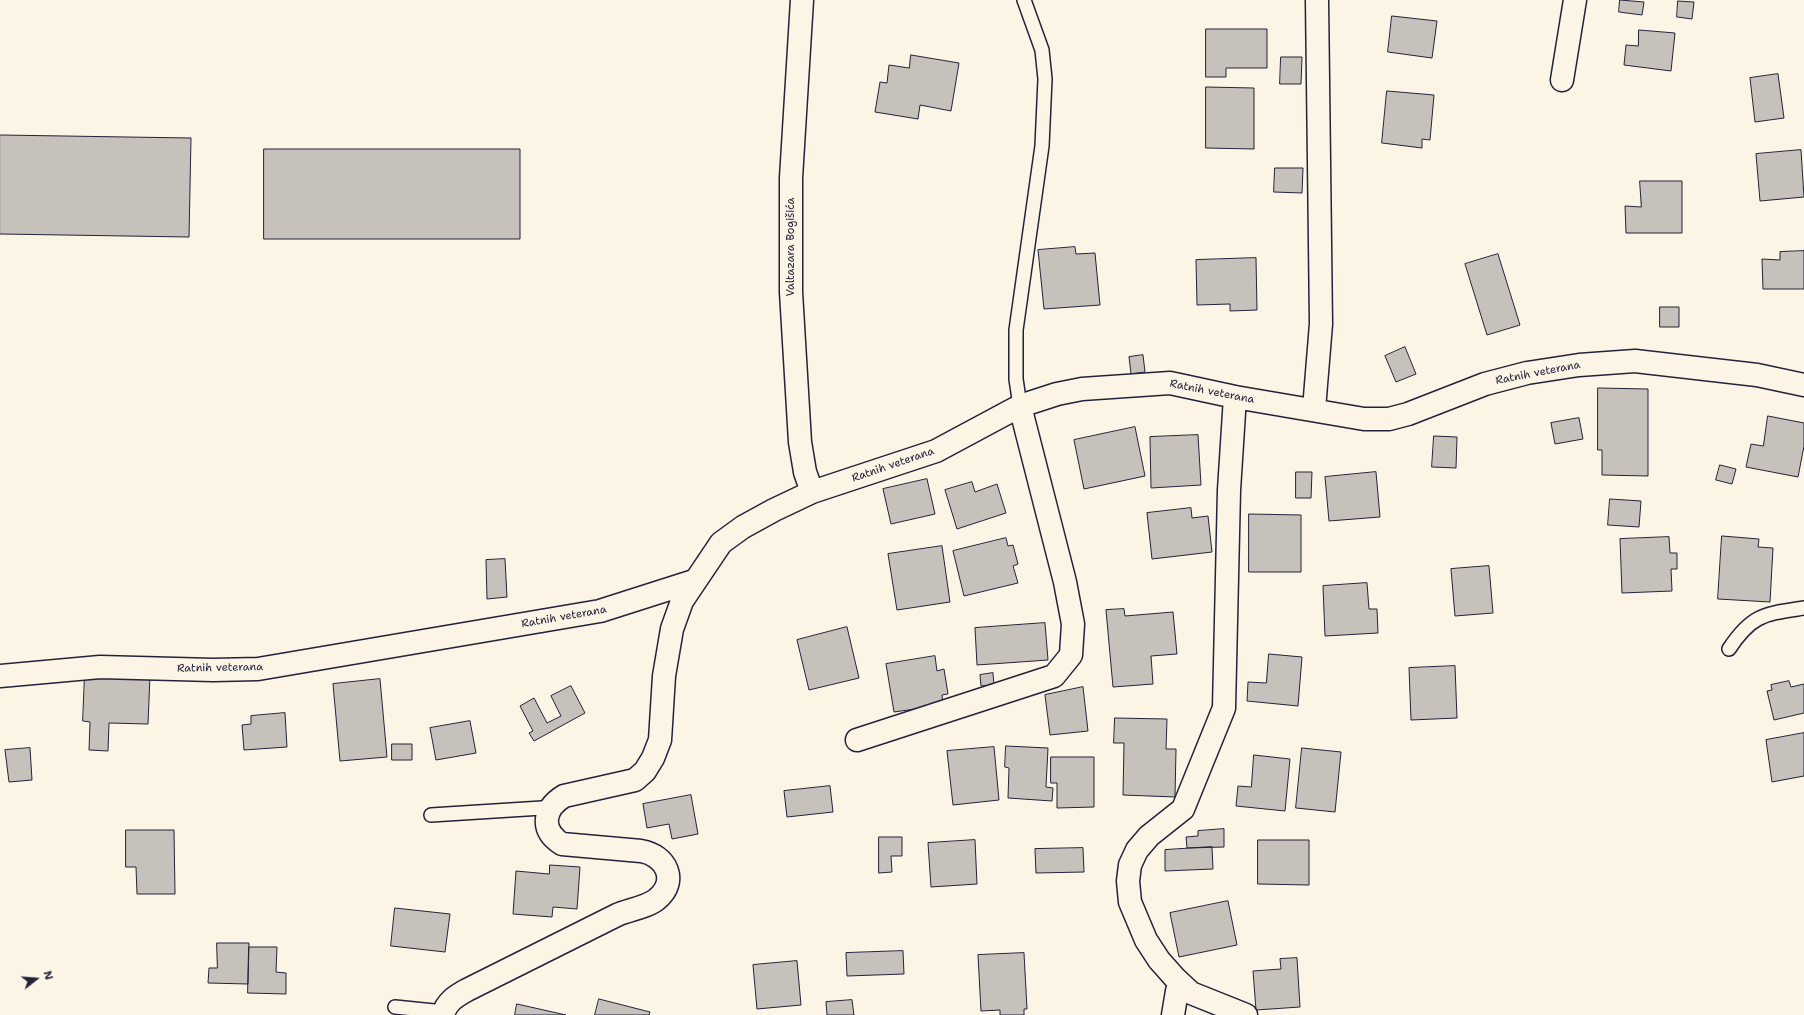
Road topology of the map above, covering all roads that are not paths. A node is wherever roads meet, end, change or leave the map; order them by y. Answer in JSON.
{"nodes":[{"id":1,"x":802,"y":0,"type":"edge"},
{"id":2,"x":1024,"y":0,"type":"edge"},
{"id":3,"x":1317,"y":0,"type":"edge"},
{"id":4,"x":1575,"y":0,"type":"edge"},
{"id":5,"x":1562,"y":80,"type":"dead end"},
{"id":6,"x":1804,"y":385,"type":"edge"},
{"id":7,"x":1235,"y":397,"type":"junction"},
{"id":8,"x":1020,"y":406,"type":"junction"},
{"id":9,"x":1314,"y":409,"type":"junction"},
{"id":10,"x":812,"y":492,"type":"junction"},
{"id":11,"x":694,"y":581,"type":"junction"},
{"id":12,"x":1804,"y":608,"type":"edge"},
{"id":13,"x":1729,"y":649,"type":"dead end"},
{"id":14,"x":0,"y":676,"type":"edge"},
{"id":15,"x":857,"y":740,"type":"dead end"},
{"id":16,"x":549,"y":809,"type":"junction"},
{"id":17,"x":431,"y":815,"type":"dead end"},
{"id":18,"x":1181,"y":984,"type":"junction"},
{"id":19,"x":395,"y":1007,"type":"dead end"},
{"id":20,"x":443,"y":1013,"type":"edge"},
{"id":21,"x":1173,"y":1015,"type":"edge"},
{"id":22,"x":1246,"y":1015,"type":"edge"}],
"edges":[{"from":1,"to":10,"type":"street","name":"Valtazara Bogišića"},
{"from":2,"to":8,"type":"lane"},
{"from":3,"to":9,"type":"street"},
{"from":4,"to":5,"type":"street"},
{"from":6,"to":9,"type":"street","name":"Ratnih veterana"},
{"from":7,"to":8,"type":"street","name":"Ratnih veterana"},
{"from":7,"to":9,"type":"street","name":"Ratnih veterana"},
{"from":7,"to":18,"type":"street"},
{"from":8,"to":10,"type":"street","name":"Ratnih veterana"},
{"from":8,"to":15,"type":"street"},
{"from":10,"to":11,"type":"street","name":"Ratnih veterana"},
{"from":11,"to":14,"type":"street","name":"Ratnih veterana"},
{"from":11,"to":16,"type":"street"},
{"from":12,"to":13,"type":"lane"},
{"from":16,"to":17,"type":"lane"},
{"from":16,"to":20,"type":"street"},
{"from":18,"to":21,"type":"street"},
{"from":18,"to":22,"type":"street"},
{"from":19,"to":20,"type":"lane"}]}
